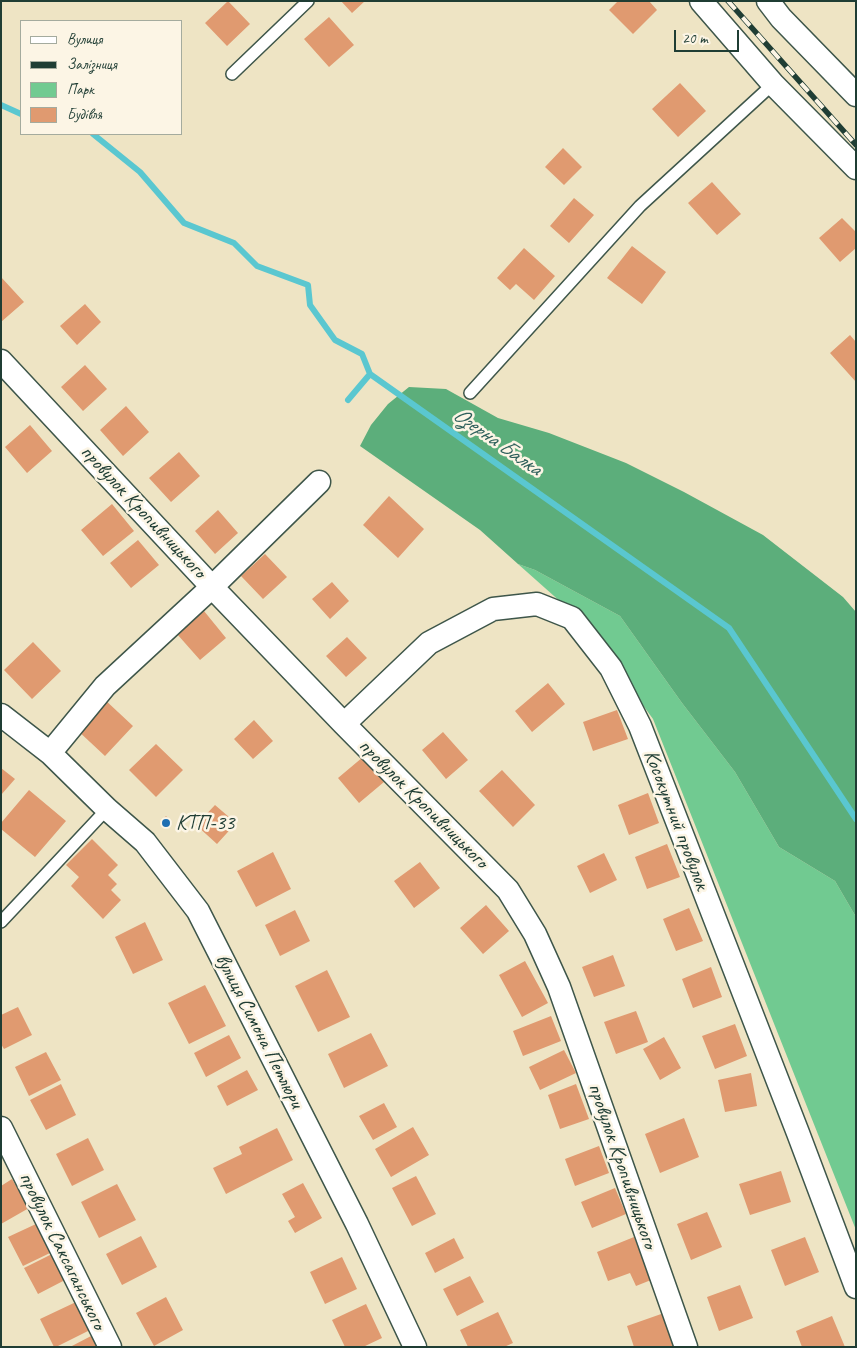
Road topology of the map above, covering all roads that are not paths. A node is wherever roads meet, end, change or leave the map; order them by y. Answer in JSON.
{"nodes":[{"id":1,"x":308,"y":1,"type":"edge"},
{"id":2,"x":701,"y":1,"type":"edge"},
{"id":3,"x":768,"y":1,"type":"edge"},
{"id":4,"x":232,"y":74,"type":"dead end"},
{"id":5,"x":773,"y":84,"type":"junction"},
{"id":6,"x":856,"y":94,"type":"edge"},
{"id":7,"x":856,"y":168,"type":"edge"},
{"id":8,"x":1,"y":361,"type":"edge"},
{"id":9,"x":470,"y":393,"type":"dead end"},
{"id":10,"x":319,"y":482,"type":"dead end"},
{"id":11,"x":212,"y":587,"type":"junction"},
{"id":12,"x":1,"y":715,"type":"edge"},
{"id":13,"x":344,"y":724,"type":"junction"},
{"id":14,"x":50,"y":753,"type":"junction"},
{"id":15,"x":107,"y":809,"type":"junction"},
{"id":16,"x":1,"y":922,"type":"edge"},
{"id":17,"x":1,"y":1128,"type":"edge"},
{"id":18,"x":856,"y":1287,"type":"edge"},
{"id":19,"x":110,"y":1347,"type":"edge"},
{"id":20,"x":415,"y":1347,"type":"edge"},
{"id":21,"x":686,"y":1347,"type":"edge"}],
"edges":[{"from":1,"to":4,"type":"lane"},
{"from":2,"to":5,"type":"street"},
{"from":3,"to":6,"type":"street"},
{"from":5,"to":7,"type":"street"},
{"from":5,"to":9,"type":"lane"},
{"from":8,"to":11,"type":"street","name":"провулок Кропивницького"},
{"from":10,"to":11,"type":"street"},
{"from":11,"to":13,"type":"street","name":"провулок Кропивницького"},
{"from":11,"to":14,"type":"street"},
{"from":12,"to":14,"type":"street","name":"вулиця Симона Петлюри"},
{"from":13,"to":18,"type":"street","name":"Косокутний провулок"},
{"from":13,"to":21,"type":"street","name":"провулок Кропивницького"},
{"from":14,"to":15,"type":"street","name":"вулиця Симона Петлюри"},
{"from":15,"to":16,"type":"lane"},
{"from":15,"to":20,"type":"street","name":"вулиця Симона Петлюри"},
{"from":17,"to":19,"type":"street","name":"провулок Саксаганського"}]}
